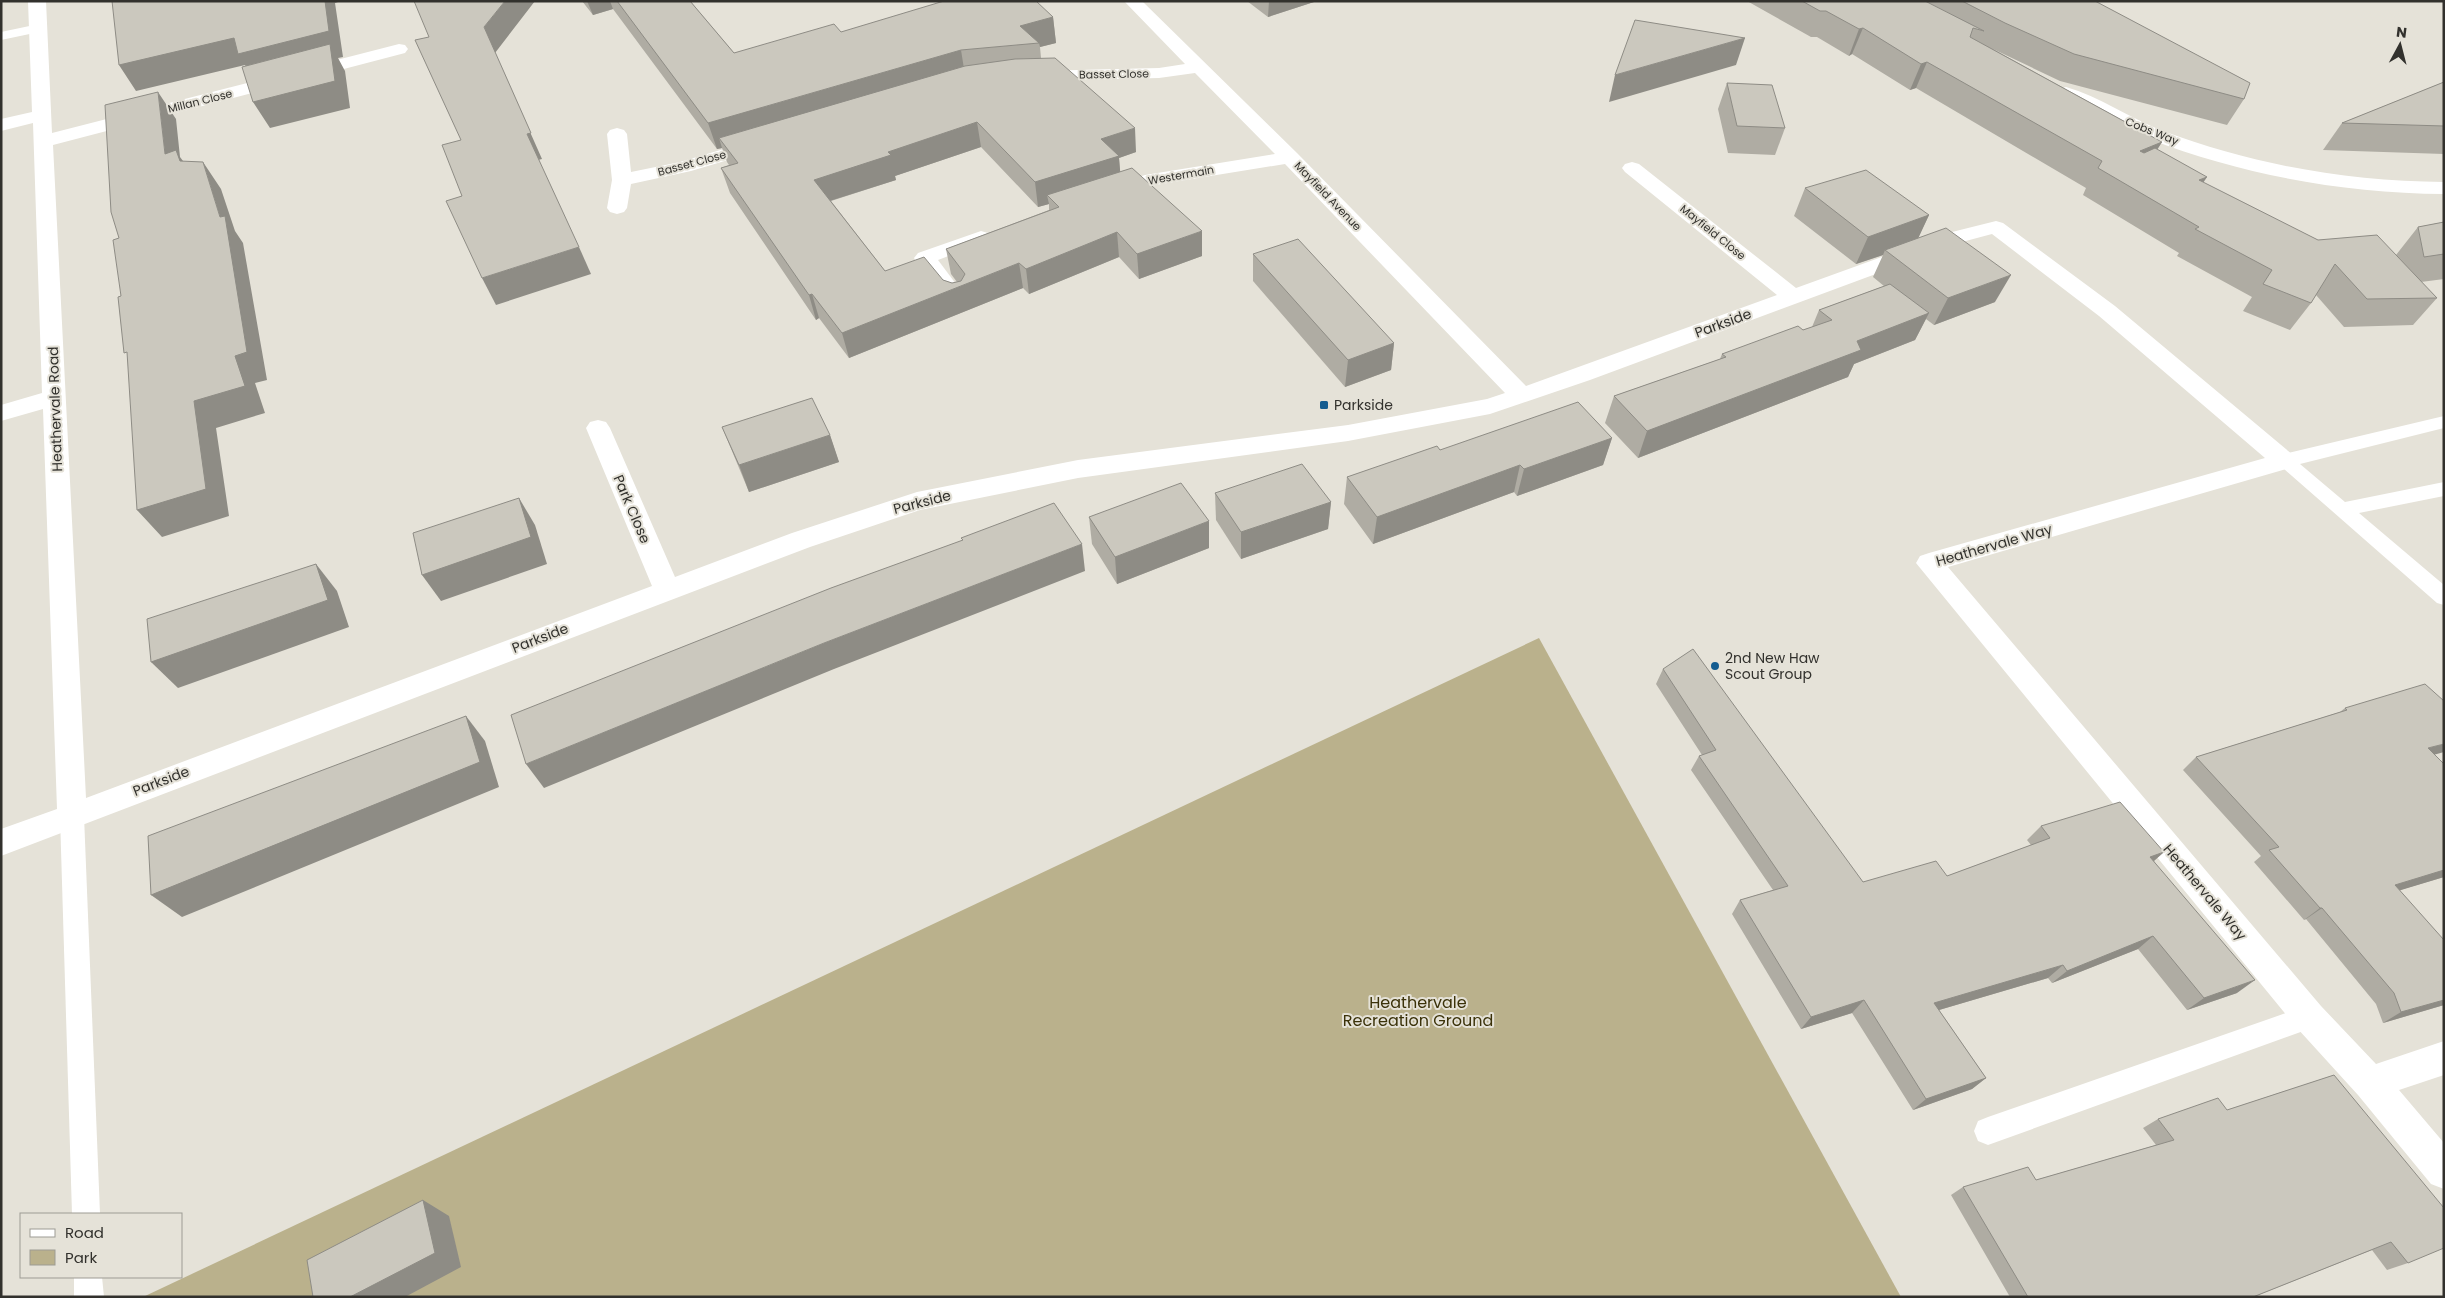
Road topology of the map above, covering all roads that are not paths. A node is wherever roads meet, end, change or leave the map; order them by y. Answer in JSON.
{"nodes":[{"id":1,"x":37,"y":1,"type":"edge"},
{"id":2,"x":1132,"y":1,"type":"edge"},
{"id":3,"x":39,"y":28,"type":"junction"},
{"id":4,"x":1,"y":36,"type":"edge"},
{"id":5,"x":398,"y":49,"type":"dead end"},
{"id":6,"x":1200,"y":67,"type":"junction"},
{"id":7,"x":1018,"y":76,"type":"edge"},
{"id":8,"x":2048,"y":84,"type":"edge"},
{"id":9,"x":42,"y":115,"type":"junction"},
{"id":10,"x":1,"y":125,"type":"edge"},
{"id":11,"x":617,"y":134,"type":"dead end"},
{"id":12,"x":776,"y":139,"type":"edge"},
{"id":13,"x":44,"y":141,"type":"junction"},
{"id":14,"x":1290,"y":157,"type":"junction"},
{"id":15,"x":1632,"y":168,"type":"dead end"},
{"id":16,"x":622,"y":180,"type":"junction"},
{"id":17,"x":2444,"y":188,"type":"edge"},
{"id":18,"x":1090,"y":198,"type":"edge"},
{"id":19,"x":617,"y":208,"type":"dead end"},
{"id":20,"x":999,"y":230,"type":"edge"},
{"id":21,"x":1793,"y":297,"type":"junction"},
{"id":22,"x":957,"y":299,"type":"edge"},
{"id":23,"x":1521,"y":395,"type":"junction"},
{"id":24,"x":54,"y":398,"type":"junction"},
{"id":25,"x":1,"y":413,"type":"edge"},
{"id":26,"x":2444,"y":422,"type":"edge"},
{"id":27,"x":598,"y":428,"type":"dead end"},
{"id":28,"x":2284,"y":461,"type":"junction"},
{"id":29,"x":2444,"y":489,"type":"edge"},
{"id":30,"x":2342,"y":510,"type":"junction"},
{"id":31,"x":667,"y":590,"type":"junction"},
{"id":32,"x":2444,"y":597,"type":"edge"},
{"id":33,"x":72,"y":816,"type":"junction"},
{"id":34,"x":1,"y":843,"type":"edge"},
{"id":35,"x":2309,"y":1017,"type":"junction"},
{"id":36,"x":2444,"y":1058,"type":"edge"},
{"id":37,"x":2370,"y":1083,"type":"junction"},
{"id":38,"x":1988,"y":1131,"type":"dead end"},
{"id":39,"x":2444,"y":1171,"type":"edge"},
{"id":40,"x":86,"y":1213,"type":"edge"},
{"id":41,"x":88,"y":1278,"type":"edge"},
{"id":42,"x":89,"y":1297,"type":"edge"}],
"edges":[{"from":1,"to":3,"type":"street","name":"Heathervale Road"},
{"from":2,"to":6,"type":"street","name":"Mayfield Avenue"},
{"from":3,"to":4,"type":"lane"},
{"from":3,"to":9,"type":"street","name":"Heathervale Road"},
{"from":5,"to":13,"type":"street","name":"Millan Close"},
{"from":6,"to":7,"type":"street","name":"Basset Close"},
{"from":6,"to":14,"type":"street","name":"Mayfield Avenue"},
{"from":8,"to":17,"type":"street","name":"Cobs Way"},
{"from":9,"to":10,"type":"street"},
{"from":9,"to":13,"type":"street","name":"Heathervale Road"},
{"from":11,"to":16,"type":"street"},
{"from":12,"to":16,"type":"street","name":"Basset Close"},
{"from":13,"to":24,"type":"street","name":"Heathervale Road"},
{"from":14,"to":18,"type":"street","name":"Westermain"},
{"from":14,"to":23,"type":"street","name":"Mayfield Avenue"},
{"from":15,"to":21,"type":"street","name":"Mayfield Close"},
{"from":16,"to":19,"type":"street"},
{"from":20,"to":22,"type":"street"},
{"from":21,"to":23,"type":"street","name":"Parkside"},
{"from":21,"to":28,"type":"street","name":"Parkside"},
{"from":23,"to":31,"type":"street","name":"Parkside"},
{"from":24,"to":25,"type":"street"},
{"from":24,"to":33,"type":"street","name":"Heathervale Road"},
{"from":26,"to":28,"type":"lane"},
{"from":27,"to":31,"type":"street","name":"Park Close"},
{"from":28,"to":30,"type":"lane"},
{"from":28,"to":35,"type":"street","name":"Heathervale Way"},
{"from":29,"to":30,"type":"lane"},
{"from":30,"to":32,"type":"lane"},
{"from":31,"to":33,"type":"street","name":"Parkside"},
{"from":33,"to":34,"type":"street","name":"Parkside"},
{"from":33,"to":40,"type":"lane"},
{"from":35,"to":37,"type":"street","name":"Heathervale Way"},
{"from":35,"to":38,"type":"lane"},
{"from":36,"to":37,"type":"street"},
{"from":37,"to":39,"type":"street","name":"Heathervale Way"},
{"from":41,"to":42,"type":"lane"}]}
